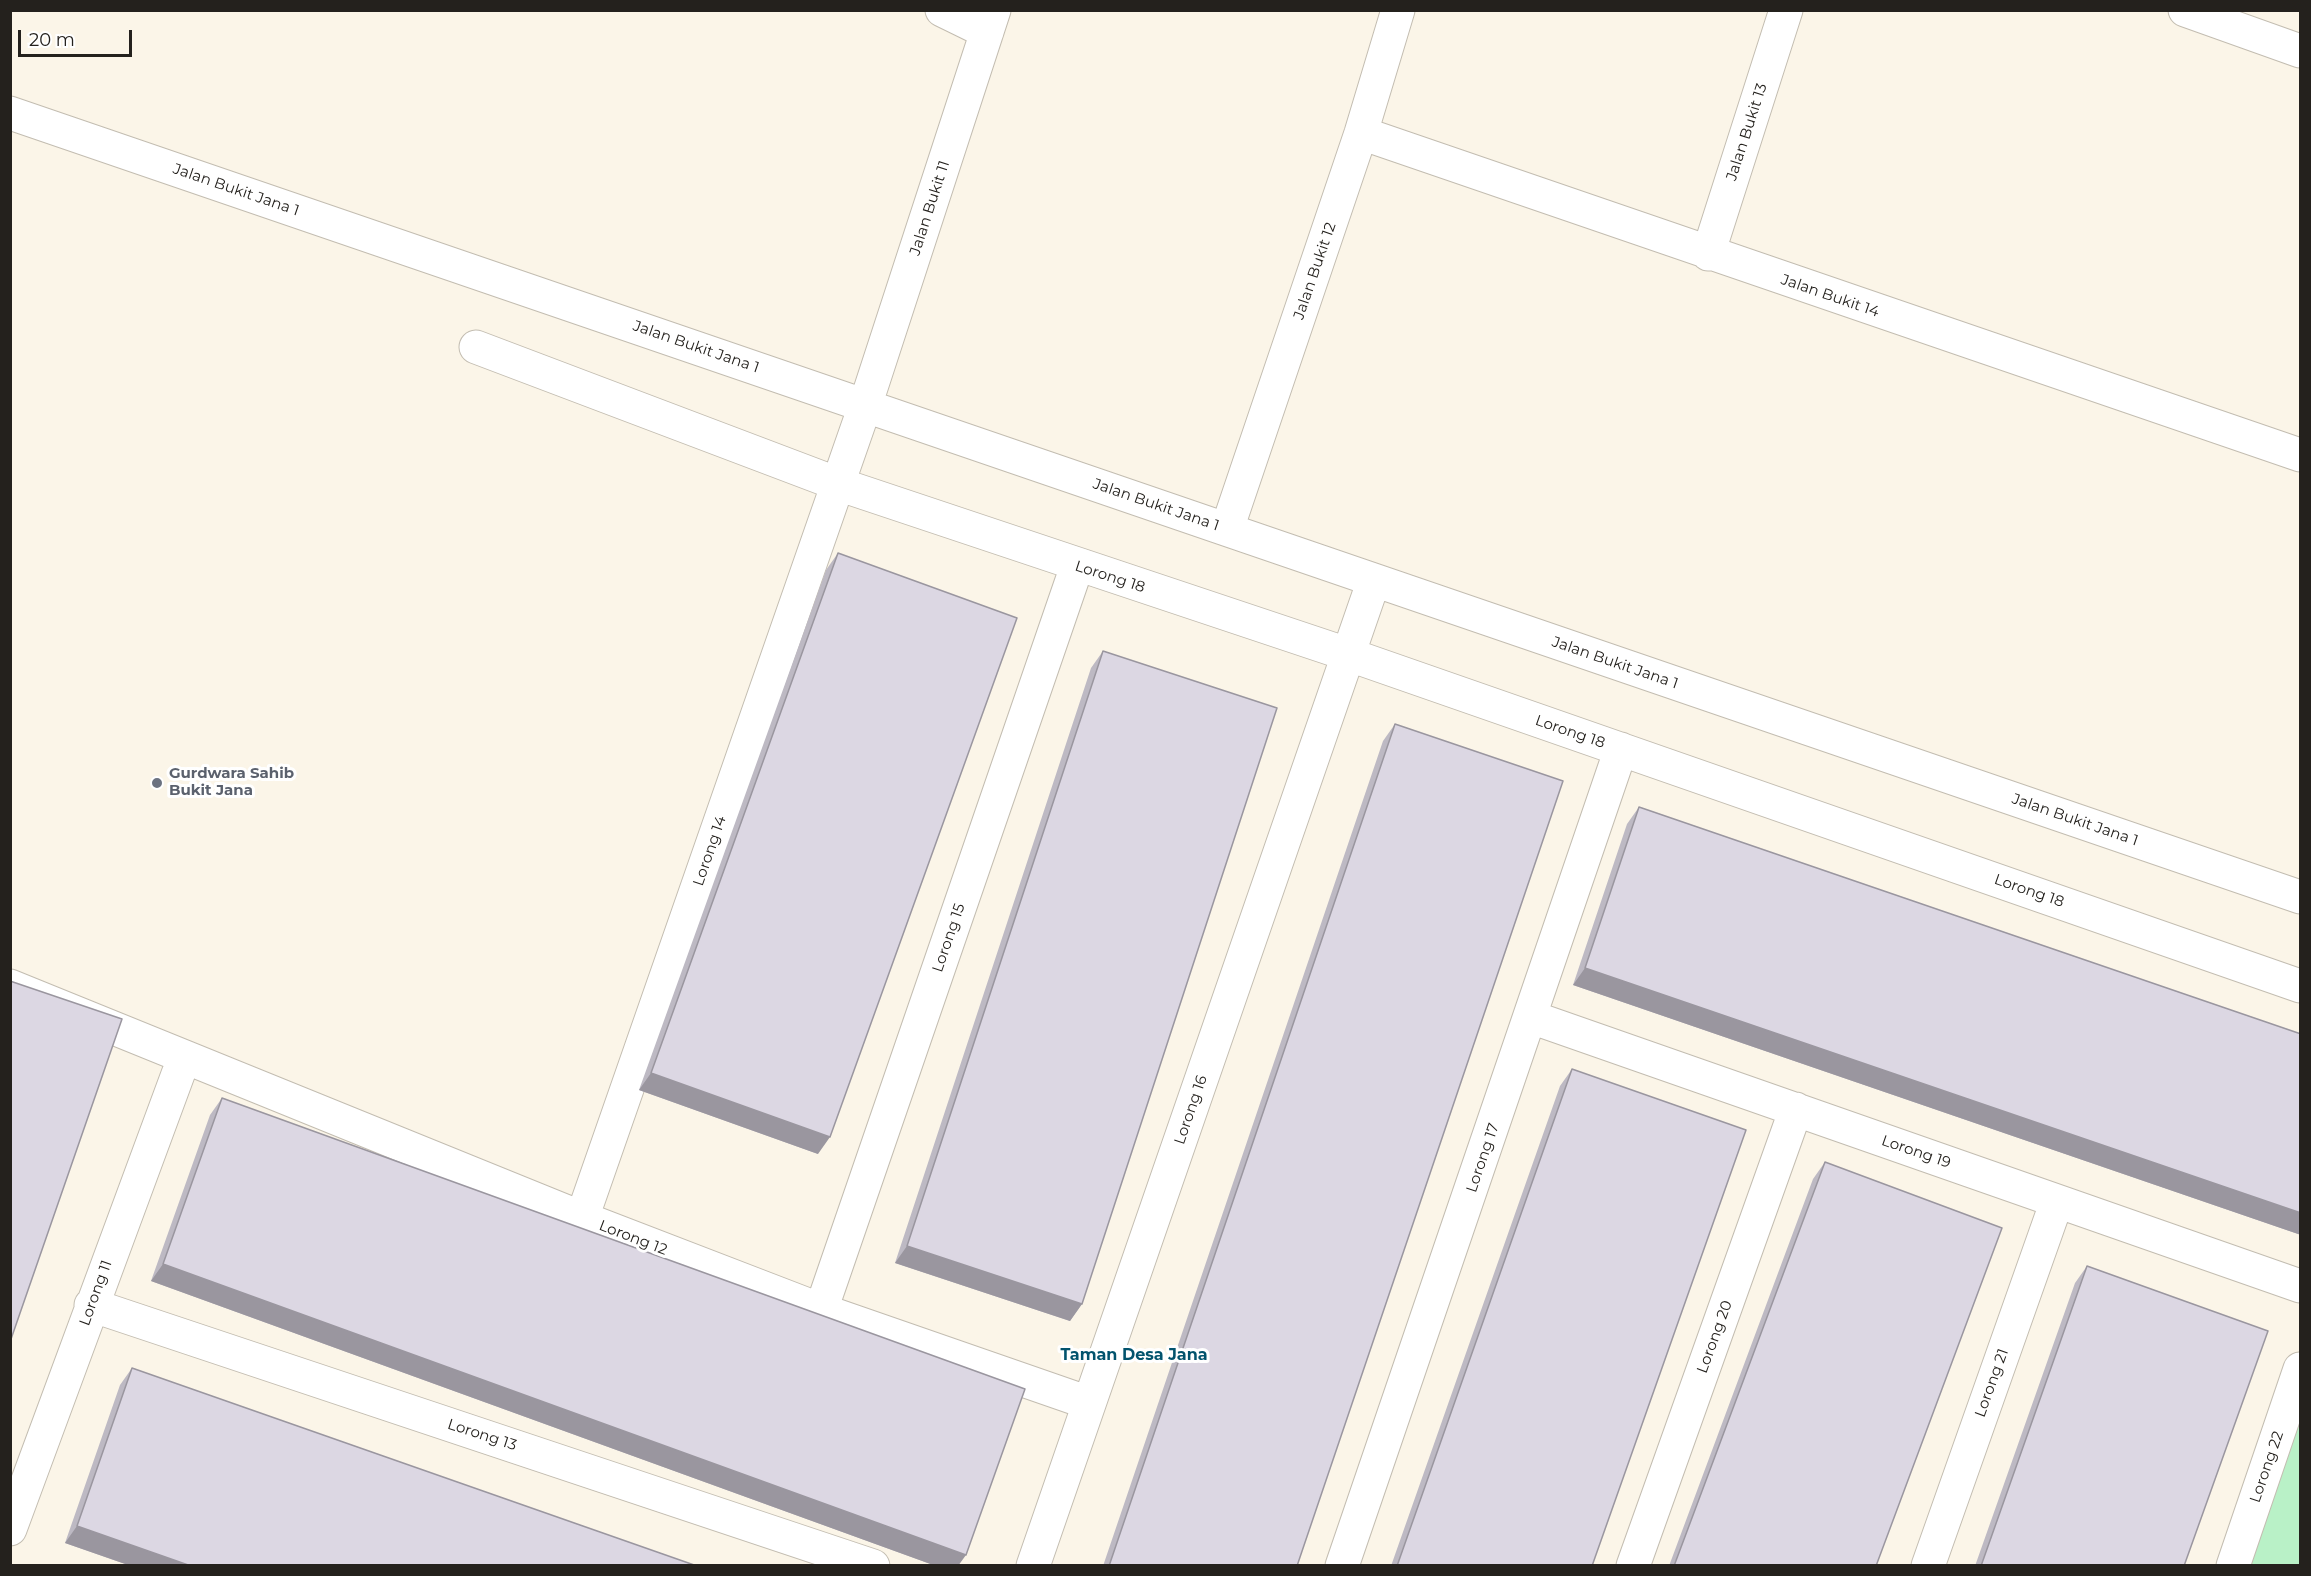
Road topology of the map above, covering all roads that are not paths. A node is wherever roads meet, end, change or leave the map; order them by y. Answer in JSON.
{"nodes":[{"id":1,"x":942,"y":10,"type":"edge"},
{"id":2,"x":1398,"y":10,"type":"edge"},
{"id":3,"x":1786,"y":10,"type":"edge"},
{"id":4,"x":2185,"y":10,"type":"edge"},
{"id":5,"x":991,"y":21,"type":"edge"},
{"id":6,"x":2301,"y":51,"type":"edge"},
{"id":7,"x":10,"y":113,"type":"edge"},
{"id":8,"x":1361,"y":134,"type":"junction"},
{"id":9,"x":1708,"y":254,"type":"junction"},
{"id":10,"x":476,"y":347,"type":"dead end"},
{"id":11,"x":865,"y":406,"type":"junction"},
{"id":12,"x":2301,"y":455,"type":"edge"},
{"id":13,"x":838,"y":484,"type":"junction"},
{"id":14,"x":1227,"y":529,"type":"junction"},
{"id":15,"x":1077,"y":566,"type":"junction"},
{"id":16,"x":1374,"y":580,"type":"junction"},
{"id":17,"x":1350,"y":655,"type":"junction"},
{"id":18,"x":1621,"y":749,"type":"junction"},
{"id":19,"x":2301,"y":897,"type":"edge"},
{"id":20,"x":10,"y":986,"type":"edge"},
{"id":21,"x":2301,"y":986,"type":"edge"},
{"id":22,"x":1531,"y":1017,"type":"junction"},
{"id":23,"x":184,"y":1059,"type":"junction"},
{"id":24,"x":1796,"y":1109,"type":"junction"},
{"id":25,"x":2057,"y":1202,"type":"junction"},
{"id":26,"x":582,"y":1218,"type":"junction"},
{"id":27,"x":2301,"y":1287,"type":"edge"},
{"id":28,"x":91,"y":1305,"type":"junction"},
{"id":29,"x":821,"y":1310,"type":"junction"},
{"id":30,"x":2301,"y":1369,"type":"edge"},
{"id":31,"x":1089,"y":1403,"type":"junction"},
{"id":32,"x":10,"y":1529,"type":"edge"},
{"id":33,"x":873,"y":1566,"type":"edge"},
{"id":34,"x":1033,"y":1566,"type":"edge"},
{"id":35,"x":1342,"y":1566,"type":"edge"},
{"id":36,"x":1633,"y":1566,"type":"edge"},
{"id":37,"x":1928,"y":1566,"type":"edge"},
{"id":38,"x":2233,"y":1566,"type":"edge"}],
"edges":[{"from":1,"to":5,"type":"street"},
{"from":2,"to":8,"type":"street","name":"Jalan Bukit 12"},
{"from":3,"to":9,"type":"street","name":"Jalan Bukit 13"},
{"from":4,"to":6,"type":"street"},
{"from":5,"to":11,"type":"street","name":"Jalan Bukit 11"},
{"from":7,"to":11,"type":"street","name":"Jalan Bukit Jana 1"},
{"from":8,"to":9,"type":"street","name":"Jalan Bukit 14"},
{"from":8,"to":14,"type":"street","name":"Jalan Bukit 12"},
{"from":9,"to":12,"type":"street","name":"Jalan Bukit 14"},
{"from":10,"to":13,"type":"street","name":"Lorong 18"},
{"from":11,"to":13,"type":"street","name":"Jalan Bukit 11"},
{"from":11,"to":14,"type":"street","name":"Jalan Bukit Jana 1"},
{"from":13,"to":15,"type":"street","name":"Lorong 18"},
{"from":13,"to":26,"type":"street","name":"Lorong 14"},
{"from":14,"to":16,"type":"street","name":"Jalan Bukit Jana 1"},
{"from":15,"to":17,"type":"street","name":"Lorong 18"},
{"from":15,"to":29,"type":"street","name":"Lorong 15"},
{"from":16,"to":17,"type":"street","name":"Lorong 16"},
{"from":16,"to":19,"type":"street","name":"Jalan Bukit Jana 1"},
{"from":17,"to":18,"type":"street","name":"Lorong 18"},
{"from":17,"to":31,"type":"street","name":"Lorong 16"},
{"from":18,"to":21,"type":"street","name":"Lorong 18"},
{"from":18,"to":22,"type":"street","name":"Lorong 17"},
{"from":20,"to":23,"type":"street","name":"Lorong 12"},
{"from":22,"to":24,"type":"street","name":"Lorong 19"},
{"from":22,"to":35,"type":"street","name":"Lorong 17"},
{"from":23,"to":26,"type":"street","name":"Lorong 12"},
{"from":23,"to":28,"type":"street","name":"Lorong 11"},
{"from":24,"to":25,"type":"street","name":"Lorong 19"},
{"from":24,"to":36,"type":"street","name":"Lorong 20"},
{"from":25,"to":27,"type":"street","name":"Lorong 19"},
{"from":25,"to":37,"type":"street","name":"Lorong 21"},
{"from":26,"to":29,"type":"street","name":"Lorong 12"},
{"from":28,"to":32,"type":"street","name":"Lorong 11"},
{"from":28,"to":33,"type":"street","name":"Lorong 13"},
{"from":29,"to":31,"type":"street","name":"Lorong 12"},
{"from":30,"to":38,"type":"street","name":"Lorong 22"},
{"from":31,"to":34,"type":"street","name":"Lorong 16"}]}
